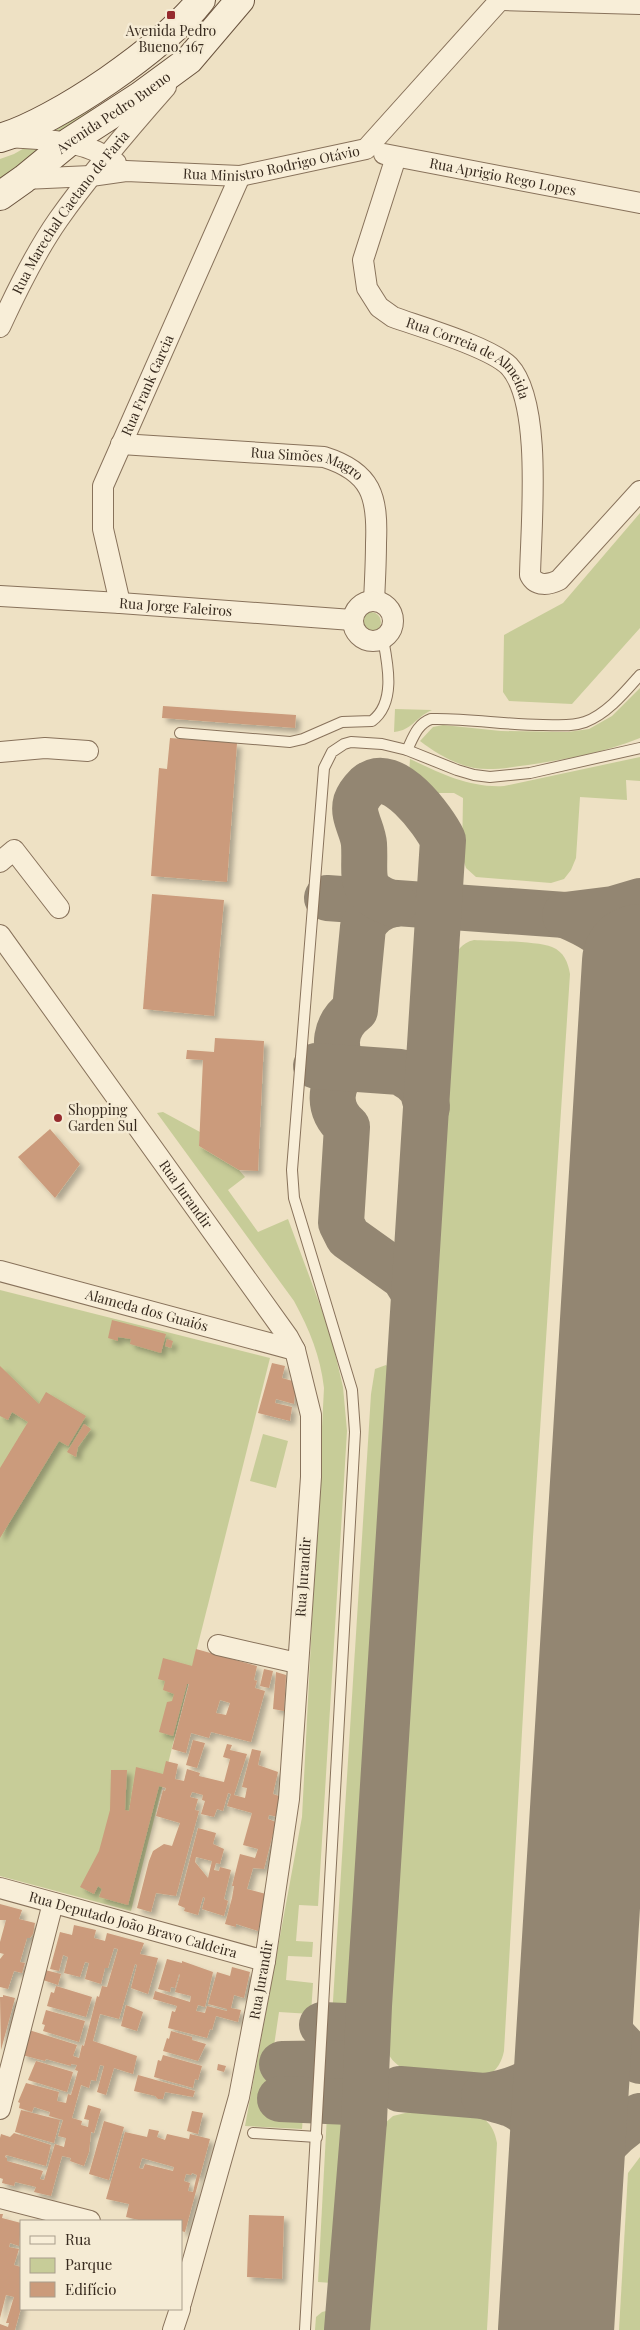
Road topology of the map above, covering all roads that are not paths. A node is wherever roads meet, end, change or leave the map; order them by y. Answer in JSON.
{"nodes":[{"id":1,"x":201,"y":0,"type":"edge"},
{"id":2,"x":240,"y":0,"type":"edge"},
{"id":3,"x":501,"y":0,"type":"edge"},
{"id":4,"x":640,"y":4,"type":"edge"},
{"id":5,"x":189,"y":60,"type":"junction"},
{"id":6,"x":2,"y":137,"type":"edge"},
{"id":7,"x":69,"y":142,"type":"junction"},
{"id":8,"x":366,"y":149,"type":"junction"},
{"id":9,"x":106,"y":155,"type":"junction"},
{"id":10,"x":396,"y":157,"type":"junction"},
{"id":11,"x":126,"y":171,"type":"junction"},
{"id":12,"x":91,"y":176,"type":"junction"},
{"id":13,"x":240,"y":176,"type":"junction"},
{"id":14,"x":24,"y":180,"type":"junction"},
{"id":15,"x":0,"y":196,"type":"edge"},
{"id":16,"x":640,"y":203,"type":"edge"},
{"id":17,"x":0,"y":326,"type":"edge"},
{"id":18,"x":121,"y":444,"type":"junction"},
{"id":19,"x":640,"y":491,"type":"edge"},
{"id":20,"x":0,"y":596,"type":"edge"},
{"id":21,"x":374,"y":601,"type":"junction"},
{"id":22,"x":120,"y":603,"type":"junction"},
{"id":23,"x":352,"y":620,"type":"junction"},
{"id":24,"x":382,"y":639,"type":"junction"},
{"id":25,"x":640,"y":675,"type":"edge"},
{"id":26,"x":180,"y":733,"type":"dead end"},
{"id":27,"x":640,"y":748,"type":"edge"},
{"id":28,"x":407,"y":750,"type":"junction"},
{"id":29,"x":88,"y":751,"type":"dead end"},
{"id":30,"x":0,"y":752,"type":"edge"},
{"id":31,"x":0,"y":862,"type":"edge"},
{"id":32,"x":59,"y":908,"type":"dead end"},
{"id":33,"x":0,"y":935,"type":"edge"},
{"id":34,"x":0,"y":1271,"type":"edge"},
{"id":35,"x":295,"y":1350,"type":"junction"},
{"id":36,"x":218,"y":1645,"type":"dead end"},
{"id":37,"x":297,"y":1663,"type":"junction"},
{"id":38,"x":0,"y":1888,"type":"edge"},
{"id":39,"x":53,"y":1903,"type":"junction"},
{"id":40,"x":265,"y":1961,"type":"junction"},
{"id":41,"x":0,"y":2109,"type":"edge"},
{"id":42,"x":253,"y":2133,"type":"dead end"},
{"id":43,"x":317,"y":2137,"type":"junction"},
{"id":44,"x":0,"y":2198,"type":"edge"},
{"id":45,"x":86,"y":2220,"type":"edge"},
{"id":46,"x":190,"y":2248,"type":"edge"},
{"id":47,"x":182,"y":2297,"type":"edge"},
{"id":48,"x":180,"y":2310,"type":"edge"},
{"id":49,"x":173,"y":2330,"type":"edge"},
{"id":50,"x":306,"y":2330,"type":"edge"}],
"edges":[{"from":1,"to":6,"type":"main road"},
{"from":2,"to":5,"type":"main road","name":"Avenida Pedro Bueno"},
{"from":3,"to":4,"type":"street"},
{"from":3,"to":8,"type":"street","name":"Rua Ministro Rodrigo Otávio"},
{"from":5,"to":7,"type":"main road","name":"Avenida Pedro Bueno"},
{"from":5,"to":9,"type":"street","name":"Rua Marechal Caetano de Faria"},
{"from":6,"to":7,"type":"street"},
{"from":7,"to":9,"type":"street"},
{"from":7,"to":14,"type":"main road","name":"Avenida Pedro Bueno"},
{"from":8,"to":10,"type":"street","name":"Rua Aprigio Rego Lopes"},
{"from":8,"to":13,"type":"street","name":"Rua Ministro Rodrigo Otávio"},
{"from":9,"to":11,"type":"street"},
{"from":9,"to":12,"type":"street","name":"Rua Marechal Caetano de Faria"},
{"from":10,"to":16,"type":"street","name":"Rua Aprigio Rego Lopes"},
{"from":10,"to":19,"type":"street","name":"Rua Correia de Almeida"},
{"from":11,"to":12,"type":"street","name":"Rua Ministro Rodrigo Otávio"},
{"from":11,"to":13,"type":"street","name":"Rua Ministro Rodrigo Otávio"},
{"from":12,"to":14,"type":"street","name":"Rua Ministro Rodrigo Otávio"},
{"from":12,"to":17,"type":"street","name":"Rua Marechal Caetano de Faria"},
{"from":13,"to":18,"type":"street","name":"Rua Frank Garcia"},
{"from":14,"to":15,"type":"main road","name":"Avenida Pedro Bueno"},
{"from":18,"to":21,"type":"street","name":"Rua Simões Magro"},
{"from":18,"to":22,"type":"street","name":"Rua Frank Garcia"},
{"from":20,"to":22,"type":"street","name":"Rua Jorge Faleiros"},
{"from":21,"to":23,"type":"street"},
{"from":21,"to":24,"type":"street"},
{"from":22,"to":23,"type":"street","name":"Rua Jorge Faleiros"},
{"from":23,"to":24,"type":"street"},
{"from":24,"to":26,"type":"lane"},
{"from":25,"to":28,"type":"lane"},
{"from":27,"to":28,"type":"lane"},
{"from":28,"to":43,"type":"lane"},
{"from":29,"to":30,"type":"street"},
{"from":31,"to":32,"type":"street"},
{"from":33,"to":35,"type":"street","name":"Rua Jurandir"},
{"from":34,"to":35,"type":"street","name":"Alameda dos Guaiós"},
{"from":35,"to":37,"type":"street","name":"Rua Jurandir"},
{"from":36,"to":37,"type":"street"},
{"from":37,"to":40,"type":"street","name":"Rua Jurandir"},
{"from":38,"to":39,"type":"street","name":"Rua Deputado João Bravo Caldeira"},
{"from":39,"to":40,"type":"street","name":"Rua Deputado João Bravo Caldeira"},
{"from":39,"to":41,"type":"street"},
{"from":40,"to":46,"type":"street","name":"Rua Jurandir"},
{"from":42,"to":43,"type":"lane"},
{"from":43,"to":50,"type":"lane"},
{"from":44,"to":45,"type":"street"},
{"from":46,"to":47,"type":"street","name":"Rua Jurandir"},
{"from":48,"to":49,"type":"street"}]}
